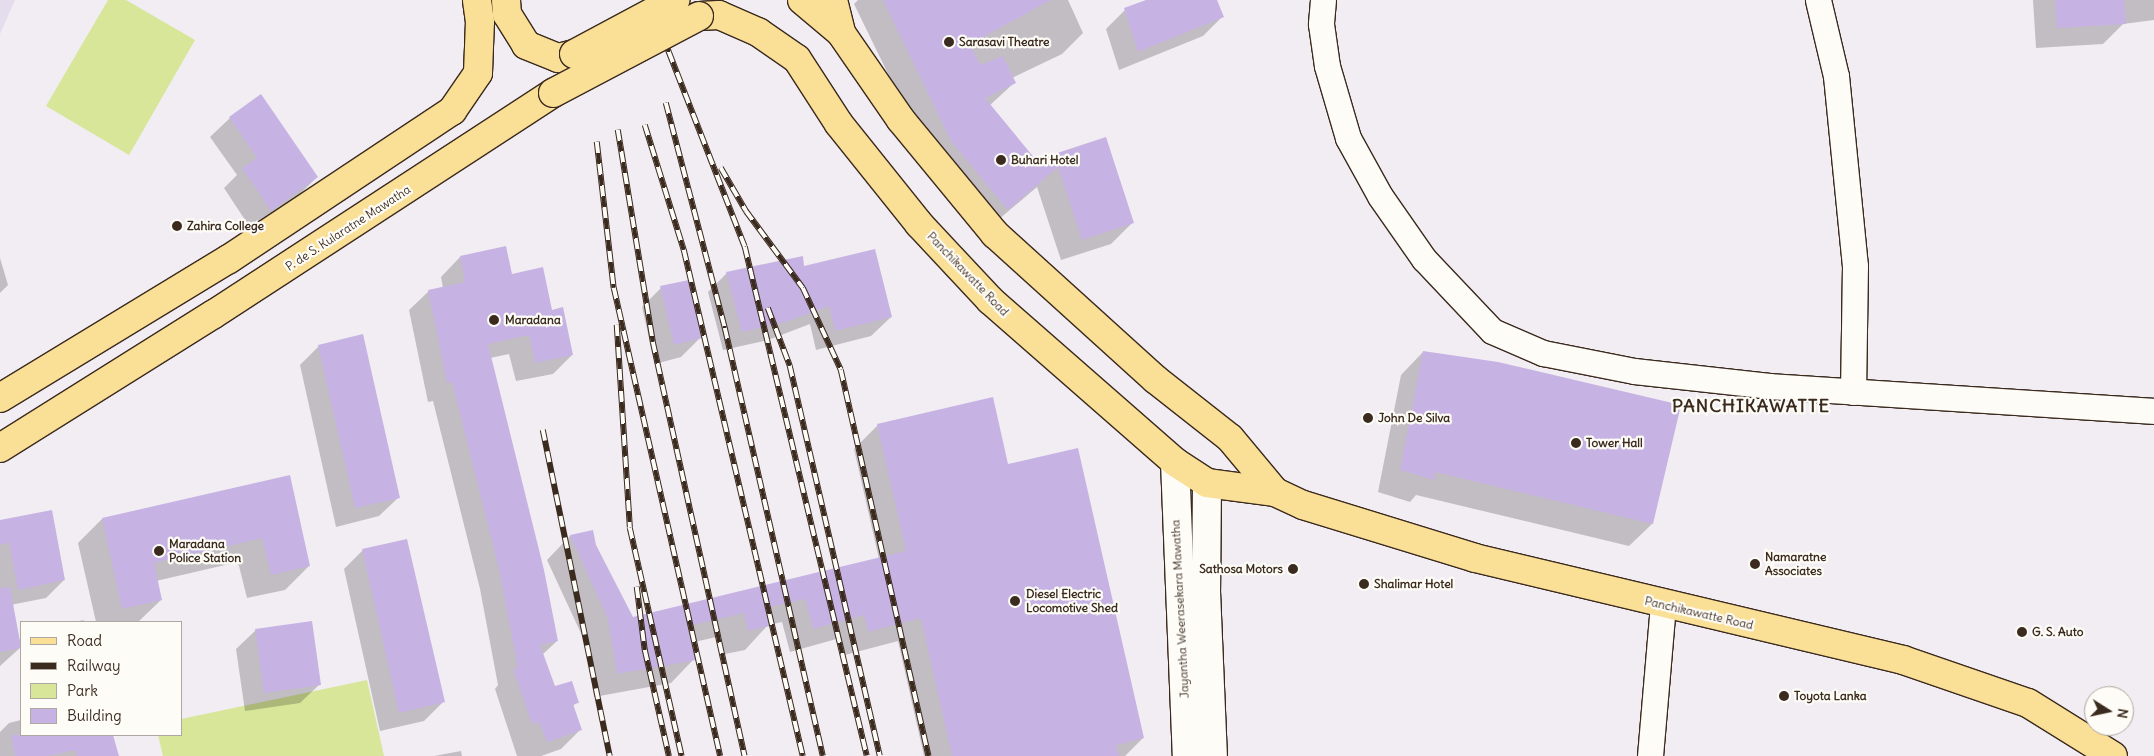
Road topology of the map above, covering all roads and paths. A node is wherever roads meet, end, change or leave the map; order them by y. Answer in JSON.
{"nodes":[{"id":1,"x":675,"y":0,"type":"edge"},
{"id":2,"x":802,"y":0,"type":"edge"},
{"id":3,"x":833,"y":0,"type":"edge"},
{"id":4,"x":1322,"y":0,"type":"edge"},
{"id":5,"x":1818,"y":0,"type":"edge"},
{"id":6,"x":506,"y":7,"type":"edge"},
{"id":7,"x":478,"y":11,"type":"edge"},
{"id":8,"x":699,"y":16,"type":"joint"},
{"id":9,"x":841,"y":33,"type":"junction"},
{"id":10,"x":1853,"y":392,"type":"junction"},
{"id":11,"x":0,"y":398,"type":"edge"},
{"id":12,"x":2154,"y":411,"type":"edge"},
{"id":13,"x":0,"y":448,"type":"edge"},
{"id":14,"x":1175,"y":462,"type":"junction"},
{"id":15,"x":1207,"y":482,"type":"junction"},
{"id":16,"x":1275,"y":492,"type":"junction"},
{"id":17,"x":1664,"y":604,"type":"junction"},
{"id":18,"x":1187,"y":756,"type":"edge"},
{"id":19,"x":1213,"y":756,"type":"edge"},
{"id":20,"x":1650,"y":756,"type":"edge"},
{"id":21,"x":2113,"y":756,"type":"edge"}],
"edges":[{"from":1,"to":6,"type":"main road","bridge":true},
{"from":2,"to":9,"type":"main road","name":"Panchikawatte Road"},
{"from":3,"to":9,"type":"main road","name":"Panchikawatte Road"},
{"from":4,"to":10,"type":"street"},
{"from":5,"to":10,"type":"street"},
{"from":6,"to":7,"type":"main road"},
{"from":7,"to":11,"type":"main road"},
{"from":8,"to":13,"type":"main road","name":"P. de S. Kularatne Mawatha","bridge":true},
{"from":8,"to":14,"type":"main road","name":"Panchikawatte Road"},
{"from":9,"to":16,"type":"main road","name":"Panchikawatte Road"},
{"from":10,"to":12,"type":"street"},
{"from":14,"to":15,"type":"main road","name":"Panchikawatte Road"},
{"from":14,"to":18,"type":"main road","name":"Jayantha Weerasekara Mawatha"},
{"from":15,"to":16,"type":"main road","name":"Panchikawatte Road"},
{"from":15,"to":19,"type":"main road","name":"Jayantha Weerasekara Mawatha"},
{"from":16,"to":17,"type":"main road","name":"Panchikawatte Road"},
{"from":17,"to":20,"type":"street"},
{"from":17,"to":21,"type":"main road","name":"Panchikawatte Road"}]}
